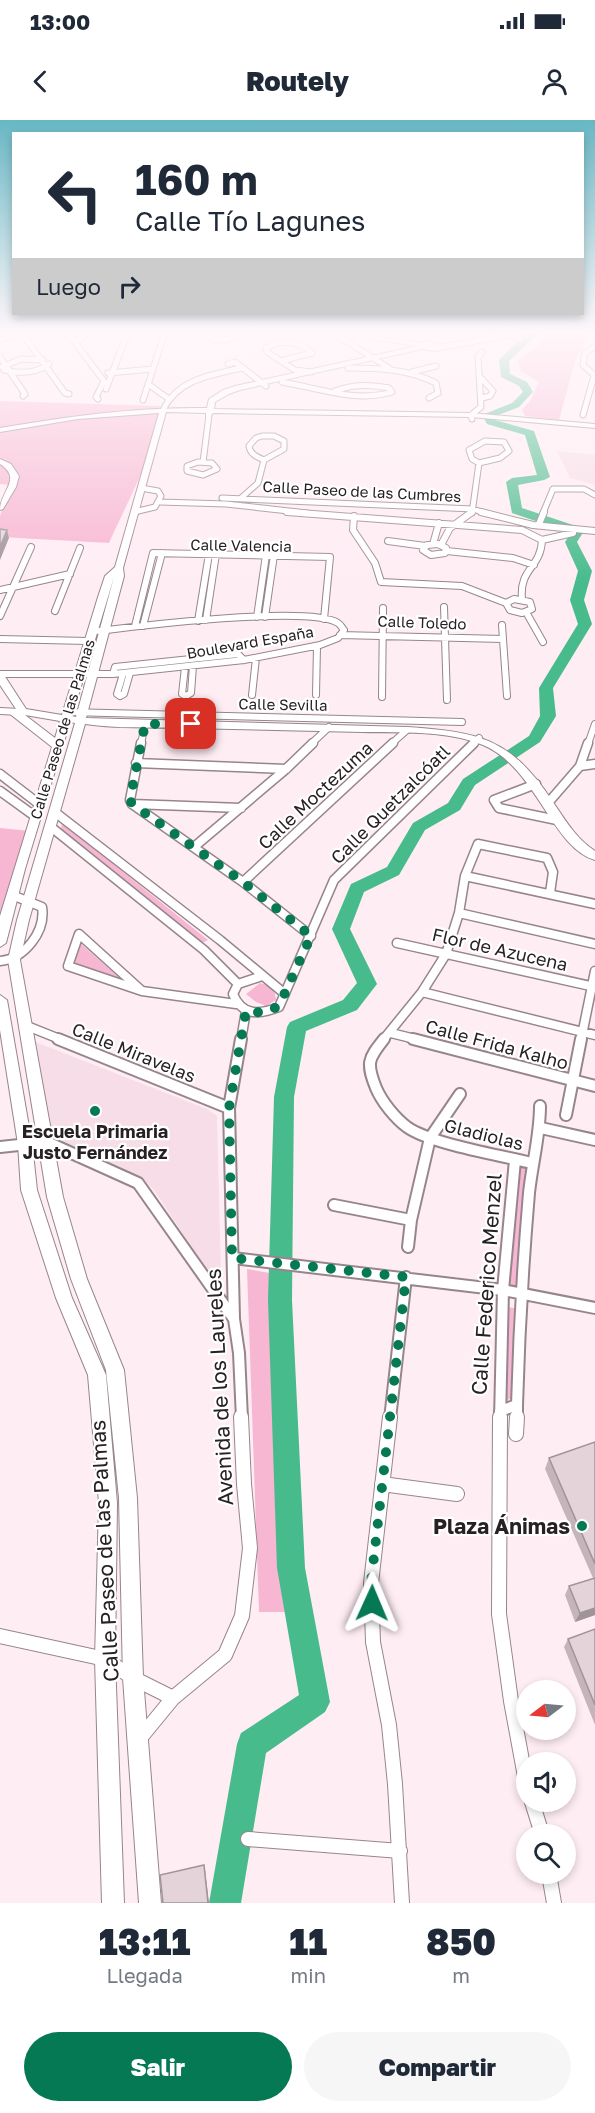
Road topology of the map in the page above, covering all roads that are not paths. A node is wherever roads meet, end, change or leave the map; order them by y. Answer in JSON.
{"nodes":[{"id":1,"x":105,"y":415,"type":"edge"},
{"id":2,"x":162,"y":415,"type":"edge"},
{"id":3,"x":209,"y":415,"type":"edge"},
{"id":4,"x":217,"y":415,"type":"edge"},
{"id":5,"x":315,"y":415,"type":"edge"},
{"id":6,"x":476,"y":417,"type":"joint"},
{"id":7,"x":209,"y":426,"type":"junction"},
{"id":8,"x":595,"y":426,"type":"edge"},
{"id":9,"x":0,"y":430,"type":"edge"},
{"id":10,"x":264,"y":460,"type":"junction"},
{"id":11,"x":0,"y":461,"type":"edge"},
{"id":12,"x":203,"y":462,"type":"junction"},
{"id":13,"x":479,"y":463,"type":"junction"},
{"id":14,"x":141,"y":488,"type":"junction"},
{"id":15,"x":264,"y":491,"type":"junction"},
{"id":16,"x":595,"y":495,"type":"edge"},
{"id":17,"x":241,"y":498,"type":"junction"},
{"id":18,"x":160,"y":499,"type":"junction"},
{"id":19,"x":192,"y":500,"type":"junction"},
{"id":20,"x":0,"y":507,"type":"edge"},
{"id":21,"x":265,"y":508,"type":"junction"},
{"id":22,"x":473,"y":509,"type":"junction"},
{"id":23,"x":134,"y":512,"type":"junction"},
{"id":24,"x":354,"y":516,"type":"junction"},
{"id":25,"x":439,"y":523,"type":"junction"},
{"id":26,"x":456,"y":524,"type":"junction"},
{"id":27,"x":538,"y":524,"type":"junction"},
{"id":28,"x":578,"y":531,"type":"junction"},
{"id":29,"x":595,"y":531,"type":"edge"},
{"id":30,"x":542,"y":540,"type":"junction"},
{"id":31,"x":388,"y":541,"type":"dead end"},
{"id":32,"x":429,"y":545,"type":"junction"},
{"id":33,"x":441,"y":545,"type":"junction"},
{"id":34,"x":31,"y":547,"type":"dead end"},
{"id":35,"x":80,"y":548,"type":"dead end"},
{"id":36,"x":447,"y":551,"type":"junction"},
{"id":37,"x":162,"y":554,"type":"junction"},
{"id":38,"x":213,"y":555,"type":"junction"},
{"id":39,"x":270,"y":556,"type":"junction"},
{"id":40,"x":534,"y":565,"type":"junction"},
{"id":41,"x":119,"y":568,"type":"junction"},
{"id":42,"x":70,"y":574,"type":"junction"},
{"id":43,"x":148,"y":574,"type":"junction"},
{"id":44,"x":156,"y":574,"type":"junction"},
{"id":45,"x":14,"y":587,"type":"junction"},
{"id":46,"x":0,"y":590,"type":"edge"},
{"id":47,"x":142,"y":597,"type":"junction"},
{"id":48,"x":150,"y":598,"type":"junction"},
{"id":49,"x":522,"y":600,"type":"junction"},
{"id":50,"x":506,"y":603,"type":"junction"},
{"id":51,"x":444,"y":607,"type":"dead end"},
{"id":52,"x":383,"y":608,"type":"dead end"},
{"id":53,"x":55,"y":611,"type":"dead end"},
{"id":54,"x":1,"y":612,"type":"edge"},
{"id":55,"x":526,"y":612,"type":"junction"},
{"id":56,"x":261,"y":617,"type":"junction"},
{"id":57,"x":232,"y":618,"type":"junction"},
{"id":58,"x":321,"y":619,"type":"junction"},
{"id":59,"x":202,"y":620,"type":"junction"},
{"id":60,"x":502,"y":625,"type":"dead end"},
{"id":61,"x":139,"y":626,"type":"junction"},
{"id":62,"x":127,"y":627,"type":"junction"},
{"id":63,"x":103,"y":630,"type":"junction"},
{"id":64,"x":381,"y":634,"type":"junction"},
{"id":65,"x":340,"y":635,"type":"junction"},
{"id":66,"x":89,"y":636,"type":"junction"},
{"id":67,"x":446,"y":636,"type":"junction"},
{"id":68,"x":0,"y":639,"type":"edge"},
{"id":69,"x":503,"y":639,"type":"junction"},
{"id":70,"x":543,"y":642,"type":"dead end"},
{"id":71,"x":317,"y":646,"type":"junction"},
{"id":72,"x":256,"y":658,"type":"junction"},
{"id":73,"x":244,"y":660,"type":"junction"},
{"id":74,"x":113,"y":674,"type":"junction"},
{"id":75,"x":78,"y":675,"type":"junction"},
{"id":76,"x":92,"y":675,"type":"junction"},
{"id":77,"x":0,"y":676,"type":"edge"},
{"id":78,"x":0,"y":690,"type":"edge"},
{"id":79,"x":252,"y":695,"type":"dead end"},
{"id":80,"x":316,"y":695,"type":"dead end"},
{"id":81,"x":507,"y":696,"type":"dead end"},
{"id":82,"x":382,"y":697,"type":"dead end"},
{"id":83,"x":447,"y":700,"type":"dead end"},
{"id":84,"x":0,"y":711,"type":"edge"},
{"id":85,"x":19,"y":712,"type":"junction"},
{"id":86,"x":79,"y":720,"type":"junction"},
{"id":87,"x":462,"y":722,"type":"dead end"},
{"id":88,"x":145,"y":724,"type":"junction"},
{"id":89,"x":595,"y":724,"type":"edge"},
{"id":90,"x":329,"y":727,"type":"junction"},
{"id":91,"x":445,"y":727,"type":"junction"},
{"id":92,"x":407,"y":730,"type":"junction"},
{"id":93,"x":479,"y":738,"type":"junction"},
{"id":94,"x":58,"y":746,"type":"junction"},
{"id":95,"x":136,"y":763,"type":"junction"},
{"id":96,"x":595,"y":764,"type":"edge"},
{"id":97,"x":580,"y":766,"type":"junction"},
{"id":98,"x":286,"y":769,"type":"junction"},
{"id":99,"x":0,"y":774,"type":"edge"},
{"id":100,"x":536,"y":784,"type":"junction"},
{"id":101,"x":2,"y":796,"type":"edge"},
{"id":102,"x":548,"y":803,"type":"junction"},
{"id":103,"x":39,"y":804,"type":"junction"},
{"id":104,"x":132,"y":804,"type":"junction"},
{"id":105,"x":241,"y":808,"type":"junction"},
{"id":106,"x":36,"y":817,"type":"junction"},
{"id":107,"x":54,"y":820,"type":"junction"},
{"id":108,"x":557,"y":820,"type":"junction"},
{"id":109,"x":194,"y":847,"type":"junction"},
{"id":110,"x":595,"y":856,"type":"edge"},
{"id":111,"x":465,"y":876,"type":"junction"},
{"id":112,"x":243,"y":882,"type":"junction"},
{"id":113,"x":550,"y":893,"type":"junction"},
{"id":114,"x":12,"y":895,"type":"junction"},
{"id":115,"x":28,"y":900,"type":"junction"},
{"id":116,"x":595,"y":904,"type":"edge"},
{"id":117,"x":459,"y":913,"type":"junction"},
{"id":118,"x":311,"y":936,"type":"junction"},
{"id":119,"x":220,"y":940,"type":"junction"},
{"id":120,"x":0,"y":943,"type":"edge"},
{"id":121,"x":397,"y":943,"type":"dead end"},
{"id":122,"x":595,"y":944,"type":"edge"},
{"id":123,"x":204,"y":950,"type":"junction"},
{"id":124,"x":446,"y":954,"type":"junction"},
{"id":125,"x":7,"y":960,"type":"edge"},
{"id":126,"x":595,"y":971,"type":"edge"},
{"id":127,"x":262,"y":976,"type":"junction"},
{"id":128,"x":238,"y":984,"type":"junction"},
{"id":129,"x":594,"y":987,"type":"edge"},
{"id":130,"x":142,"y":991,"type":"junction"},
{"id":131,"x":423,"y":992,"type":"junction"},
{"id":132,"x":285,"y":994,"type":"junction"},
{"id":133,"x":0,"y":1000,"type":"edge"},
{"id":134,"x":236,"y":1004,"type":"junction"},
{"id":135,"x":246,"y":1011,"type":"junction"},
{"id":136,"x":27,"y":1026,"type":"junction"},
{"id":137,"x":4,"y":1032,"type":"edge"},
{"id":138,"x":582,"y":1032,"type":"junction"},
{"id":139,"x":391,"y":1033,"type":"junction"},
{"id":140,"x":595,"y":1035,"type":"edge"},
{"id":141,"x":571,"y":1081,"type":"junction"},
{"id":142,"x":595,"y":1086,"type":"edge"},
{"id":143,"x":460,"y":1094,"type":"dead end"},
{"id":144,"x":540,"y":1106,"type":"dead end"},
{"id":145,"x":229,"y":1108,"type":"junction"},
{"id":146,"x":566,"y":1115,"type":"dead end"},
{"id":147,"x":542,"y":1128,"type":"junction"},
{"id":148,"x":430,"y":1138,"type":"junction"},
{"id":149,"x":595,"y":1140,"type":"edge"},
{"id":150,"x":47,"y":1142,"type":"junction"},
{"id":151,"x":25,"y":1144,"type":"junction"},
{"id":152,"x":0,"y":1147,"type":"edge"},
{"id":153,"x":516,"y":1160,"type":"junction"},
{"id":154,"x":531,"y":1163,"type":"junction"},
{"id":155,"x":334,"y":1205,"type":"dead end"},
{"id":156,"x":411,"y":1220,"type":"junction"},
{"id":157,"x":408,"y":1246,"type":"dead end"},
{"id":158,"x":232,"y":1258,"type":"junction"},
{"id":159,"x":406,"y":1277,"type":"junction"},
{"id":160,"x":503,"y":1290,"type":"junction"},
{"id":161,"x":520,"y":1293,"type":"junction"},
{"id":162,"x":595,"y":1308,"type":"edge"},
{"id":163,"x":234,"y":1319,"type":"junction"},
{"id":164,"x":517,"y":1404,"type":"junction"},
{"id":165,"x":500,"y":1411,"type":"junction"},
{"id":166,"x":516,"y":1434,"type":"dead end"},
{"id":167,"x":382,"y":1484,"type":"junction"},
{"id":168,"x":457,"y":1494,"type":"dead end"},
{"id":169,"x":0,"y":1636,"type":"edge"},
{"id":170,"x":105,"y":1659,"type":"junction"},
{"id":171,"x":133,"y":1678,"type":"junction"},
{"id":172,"x":173,"y":1698,"type":"junction"},
{"id":173,"x":137,"y":1741,"type":"junction"},
{"id":174,"x":520,"y":1752,"type":"edge"},
{"id":175,"x":248,"y":1839,"type":"dead end"},
{"id":176,"x":400,"y":1851,"type":"junction"},
{"id":177,"x":551,"y":1884,"type":"edge"},
{"id":178,"x":113,"y":1903,"type":"edge"},
{"id":179,"x":150,"y":1903,"type":"edge"},
{"id":180,"x":402,"y":1903,"type":"edge"},
{"id":181,"x":554,"y":1903,"type":"edge"}],
"edges":[{"from":1,"to":9,"type":"street"},
{"from":2,"to":14,"type":"street","name":"Calle Paseo de las Palmas"},
{"from":3,"to":7,"type":"street"},
{"from":4,"to":7,"type":"street"},
{"from":5,"to":6,"type":"street"},
{"from":6,"to":8,"type":"street"},
{"from":7,"to":12,"type":"street"},
{"from":10,"to":10,"type":"street"},
{"from":10,"to":15,"type":"street"},
{"from":11,"to":20,"type":"street"},
{"from":12,"to":12,"type":"street"},
{"from":13,"to":13,"type":"street"},
{"from":13,"to":22,"type":"street"},
{"from":14,"to":18,"type":"street","name":"Calle Paseo de las Cumbres"},
{"from":14,"to":23,"type":"street","name":"Calle Paseo de las Palmas"},
{"from":15,"to":17,"type":"street","name":"Calle Paseo de las Cumbres"},
{"from":15,"to":17,"type":"street"},
{"from":15,"to":21,"type":"street"},
{"from":15,"to":22,"type":"street","name":"Calle Paseo de las Cumbres"},
{"from":16,"to":27,"type":"street"},
{"from":17,"to":19,"type":"street","name":"Calle Paseo de las Cumbres"},
{"from":18,"to":19,"type":"street","name":"Calle Paseo de las Cumbres"},
{"from":18,"to":23,"type":"street","name":"Calle Paseo de las Cumbres"},
{"from":19,"to":21,"type":"street","name":"Calle Paseo de las Cumbres"},
{"from":21,"to":24,"type":"street","name":"Calle Paseo de las Cumbres"},
{"from":22,"to":26,"type":"street"},
{"from":22,"to":27,"type":"street","name":"Calle Paseo de las Cumbres"},
{"from":23,"to":41,"type":"street","name":"Calle Paseo de las Palmas"},
{"from":24,"to":25,"type":"street","name":"Calle Paseo de las Cumbres"},
{"from":24,"to":50,"type":"street"},
{"from":25,"to":26,"type":"street","name":"Calle Paseo de las Cumbres"},
{"from":25,"to":32,"type":"street"},
{"from":26,"to":30,"type":"street","name":"Calle Paseo de las Cumbres"},
{"from":26,"to":33,"type":"street"},
{"from":27,"to":28,"type":"street","name":"Calle Paseo de las Cumbres"},
{"from":28,"to":29,"type":"street","name":"Calle Paseo de las Cumbres"},
{"from":28,"to":30,"type":"street"},
{"from":30,"to":40,"type":"street"},
{"from":31,"to":32,"type":"street"},
{"from":32,"to":33,"type":"street"},
{"from":32,"to":36,"type":"street"},
{"from":33,"to":36,"type":"street"},
{"from":34,"to":45,"type":"street"},
{"from":35,"to":42,"type":"street"},
{"from":36,"to":40,"type":"street"},
{"from":37,"to":38,"type":"street","name":"Calle Valencia"},
{"from":37,"to":43,"type":"street","name":"Calle Valencia"},
{"from":37,"to":44,"type":"street"},
{"from":38,"to":39,"type":"street","name":"Calle Valencia"},
{"from":38,"to":59,"type":"street"},
{"from":39,"to":56,"type":"street"},
{"from":39,"to":58,"type":"street","name":"Calle Valencia"},
{"from":40,"to":49,"type":"street"},
{"from":41,"to":63,"type":"street","name":"Calle Paseo de las Palmas"},
{"from":41,"to":66,"type":"street","name":"Calle Paseo de las Palmas"},
{"from":42,"to":45,"type":"street"},
{"from":42,"to":53,"type":"street"},
{"from":43,"to":44,"type":"street"},
{"from":43,"to":47,"type":"street"},
{"from":44,"to":48,"type":"street"},
{"from":45,"to":46,"type":"street"},
{"from":45,"to":54,"type":"street"},
{"from":47,"to":48,"type":"street"},
{"from":47,"to":61,"type":"street"},
{"from":48,"to":61,"type":"street"},
{"from":49,"to":50,"type":"street"},
{"from":49,"to":55,"type":"street"},
{"from":50,"to":55,"type":"street"},
{"from":51,"to":67,"type":"street"},
{"from":52,"to":64,"type":"street"},
{"from":55,"to":70,"type":"street"},
{"from":56,"to":57,"type":"street","name":"Boulevard España"},
{"from":56,"to":58,"type":"street","name":"Boulevard España"},
{"from":57,"to":59,"type":"street","name":"Boulevard España"},
{"from":57,"to":62,"type":"street"},
{"from":58,"to":65,"type":"street","name":"Boulevard España"},
{"from":59,"to":61,"type":"street","name":"Boulevard España"},
{"from":60,"to":69,"type":"street"},
{"from":61,"to":62,"type":"street","name":"Boulevard España"},
{"from":62,"to":63,"type":"street","name":"Boulevard España"},
{"from":63,"to":66,"type":"street","name":"Boulevard España"},
{"from":63,"to":76,"type":"street","name":"Calle Paseo de las Palmas"},
{"from":64,"to":65,"type":"street","name":"Calle Toledo"},
{"from":64,"to":67,"type":"street","name":"Calle Toledo"},
{"from":64,"to":82,"type":"street"},
{"from":65,"to":71,"type":"street","name":"Boulevard España"},
{"from":66,"to":68,"type":"street","name":"Boulevard España"},
{"from":66,"to":75,"type":"street","name":"Calle Paseo de las Palmas"},
{"from":67,"to":69,"type":"street","name":"Calle Toledo"},
{"from":67,"to":83,"type":"street"},
{"from":69,"to":81,"type":"street"},
{"from":71,"to":72,"type":"street","name":"Boulevard España"},
{"from":71,"to":80,"type":"street"},
{"from":72,"to":73,"type":"street","name":"Boulevard España"},
{"from":72,"to":79,"type":"street"},
{"from":73,"to":74,"type":"street","name":"Boulevard España"},
{"from":73,"to":74,"type":"street"},
{"from":74,"to":76,"type":"street","name":"Boulevard España"},
{"from":75,"to":76,"type":"street","name":"Boulevard España"},
{"from":75,"to":77,"type":"street","name":"Boulevard España"},
{"from":75,"to":86,"type":"street","name":"Calle Paseo de las Palmas"},
{"from":76,"to":86,"type":"street","name":"Calle Paseo de las Palmas"},
{"from":77,"to":85,"type":"street"},
{"from":78,"to":85,"type":"street"},
{"from":84,"to":85,"type":"street"},
{"from":85,"to":86,"type":"street"},
{"from":85,"to":94,"type":"street"},
{"from":86,"to":88,"type":"street"},
{"from":86,"to":91,"type":"street","name":"Calle Sevilla"},
{"from":86,"to":94,"type":"street","name":"Calle Paseo de las Palmas"},
{"from":86,"to":107,"type":"street","name":"Calle Paseo de las Palmas"},
{"from":87,"to":91,"type":"street","name":"Calle Sevilla"},
{"from":88,"to":90,"type":"street"},
{"from":88,"to":95,"type":"street"},
{"from":89,"to":97,"type":"street"},
{"from":90,"to":92,"type":"street"},
{"from":90,"to":98,"type":"street"},
{"from":91,"to":92,"type":"street"},
{"from":91,"to":93,"type":"street"},
{"from":92,"to":112,"type":"street","name":"Calle Moctezuma"},
{"from":93,"to":100,"type":"street"},
{"from":93,"to":118,"type":"street","name":"Calle Quetzalcóatl"},
{"from":94,"to":103,"type":"street","name":"Calle Paseo de las Palmas"},
{"from":95,"to":98,"type":"street"},
{"from":95,"to":104,"type":"street"},
{"from":96,"to":97,"type":"street"},
{"from":97,"to":102,"type":"street"},
{"from":98,"to":105,"type":"street"},
{"from":99,"to":103,"type":"street"},
{"from":100,"to":102,"type":"street"},
{"from":100,"to":108,"type":"street"},
{"from":101,"to":106,"type":"street"},
{"from":102,"to":108,"type":"street"},
{"from":103,"to":106,"type":"street","name":"Calle Paseo de las Palmas"},
{"from":104,"to":105,"type":"street"},
{"from":104,"to":109,"type":"street"},
{"from":105,"to":109,"type":"street"},
{"from":106,"to":114,"type":"street","name":"Calle Paseo de las Palmas"},
{"from":107,"to":115,"type":"street","name":"Calle Paseo de las Palmas"},
{"from":107,"to":119,"type":"street"},
{"from":107,"to":123,"type":"street"},
{"from":108,"to":110,"type":"street"},
{"from":109,"to":112,"type":"street"},
{"from":111,"to":113,"type":"street"},
{"from":111,"to":113,"type":"street"},
{"from":111,"to":117,"type":"street","name":"Gladiolas"},
{"from":112,"to":118,"type":"street"},
{"from":113,"to":116,"type":"street"},
{"from":114,"to":115,"type":"street"},
{"from":114,"to":120,"type":"street","name":"Calle Paseo de las Palmas"},
{"from":115,"to":125,"type":"street","name":"Calle Paseo de las Palmas"},
{"from":117,"to":122,"type":"street"},
{"from":117,"to":124,"type":"street","name":"Gladiolas"},
{"from":118,"to":132,"type":"street","name":"Calle Quetzalcóatl"},
{"from":119,"to":123,"type":"street"},
{"from":119,"to":127,"type":"street"},
{"from":121,"to":124,"type":"street","name":"Flor de Azucena"},
{"from":123,"to":128,"type":"street"},
{"from":124,"to":129,"type":"street","name":"Flor de Azucena"},
{"from":124,"to":131,"type":"street","name":"Gladiolas"},
{"from":125,"to":136,"type":"street","name":"Calle Paseo de las Palmas"},
{"from":126,"to":129,"type":"street"},
{"from":127,"to":128,"type":"street"},
{"from":127,"to":132,"type":"street"},
{"from":128,"to":134,"type":"street"},
{"from":129,"to":138,"type":"street"},
{"from":130,"to":130,"type":"street"},
{"from":130,"to":134,"type":"street"},
{"from":131,"to":138,"type":"street"},
{"from":131,"to":139,"type":"street","name":"Gladiolas"},
{"from":132,"to":135,"type":"street"},
{"from":133,"to":137,"type":"street","name":"Calle Paseo de las Palmas"},
{"from":134,"to":135,"type":"street"},
{"from":135,"to":145,"type":"street","name":"Avenida de los Laureles"},
{"from":136,"to":137,"type":"street"},
{"from":136,"to":145,"type":"street","name":"Calle Miravelas"},
{"from":136,"to":150,"type":"street","name":"Calle Paseo de las Palmas"},
{"from":137,"to":151,"type":"street","name":"Calle Paseo de las Palmas"},
{"from":138,"to":140,"type":"street"},
{"from":138,"to":141,"type":"street"},
{"from":139,"to":141,"type":"street","name":"Calle Frida Kalho"},
{"from":139,"to":148,"type":"street","name":"Gladiolas"},
{"from":141,"to":142,"type":"street","name":"Calle Frida Kalho"},
{"from":141,"to":146,"type":"street"},
{"from":143,"to":148,"type":"street"},
{"from":144,"to":147,"type":"street"},
{"from":145,"to":158,"type":"street","name":"Avenida de los Laureles"},
{"from":147,"to":149,"type":"street"},
{"from":147,"to":154,"type":"street","name":"Calle Federico Menzel"},
{"from":148,"to":153,"type":"street","name":"Gladiolas"},
{"from":148,"to":156,"type":"street"},
{"from":150,"to":151,"type":"street"},
{"from":150,"to":163,"type":"street"},
{"from":150,"to":171,"type":"street","name":"Calle Paseo de las Palmas"},
{"from":151,"to":152,"type":"street"},
{"from":151,"to":170,"type":"street","name":"Calle Paseo de las Palmas"},
{"from":153,"to":154,"type":"street","name":"Gladiolas"},
{"from":153,"to":160,"type":"street","name":"Calle Federico Menzel"},
{"from":154,"to":161,"type":"street","name":"Calle Federico Menzel"},
{"from":155,"to":156,"type":"street"},
{"from":156,"to":157,"type":"street"},
{"from":158,"to":159,"type":"street"},
{"from":158,"to":163,"type":"street","name":"Avenida de los Laureles"},
{"from":159,"to":160,"type":"street"},
{"from":159,"to":167,"type":"street"},
{"from":160,"to":161,"type":"street"},
{"from":160,"to":165,"type":"street","name":"Calle Federico Menzel"},
{"from":161,"to":162,"type":"street"},
{"from":161,"to":164,"type":"street","name":"Calle Federico Menzel"},
{"from":163,"to":172,"type":"street","name":"Avenida de los Laureles"},
{"from":164,"to":165,"type":"street","name":"Calle Federico Menzel"},
{"from":164,"to":166,"type":"street","name":"Calle Federico Menzel"},
{"from":165,"to":174,"type":"street","name":"Calle Federico Menzel"},
{"from":167,"to":168,"type":"street"},
{"from":167,"to":176,"type":"street"},
{"from":169,"to":170,"type":"street"},
{"from":170,"to":171,"type":"street"},
{"from":170,"to":178,"type":"street","name":"Calle Paseo de las Palmas"},
{"from":171,"to":172,"type":"street"},
{"from":171,"to":173,"type":"street","name":"Calle Paseo de las Palmas"},
{"from":172,"to":173,"type":"street","name":"Avenida de los Laureles"},
{"from":173,"to":179,"type":"street","name":"Calle Paseo de las Palmas"},
{"from":175,"to":176,"type":"street"},
{"from":176,"to":180,"type":"street"},
{"from":177,"to":181,"type":"street"}]}
